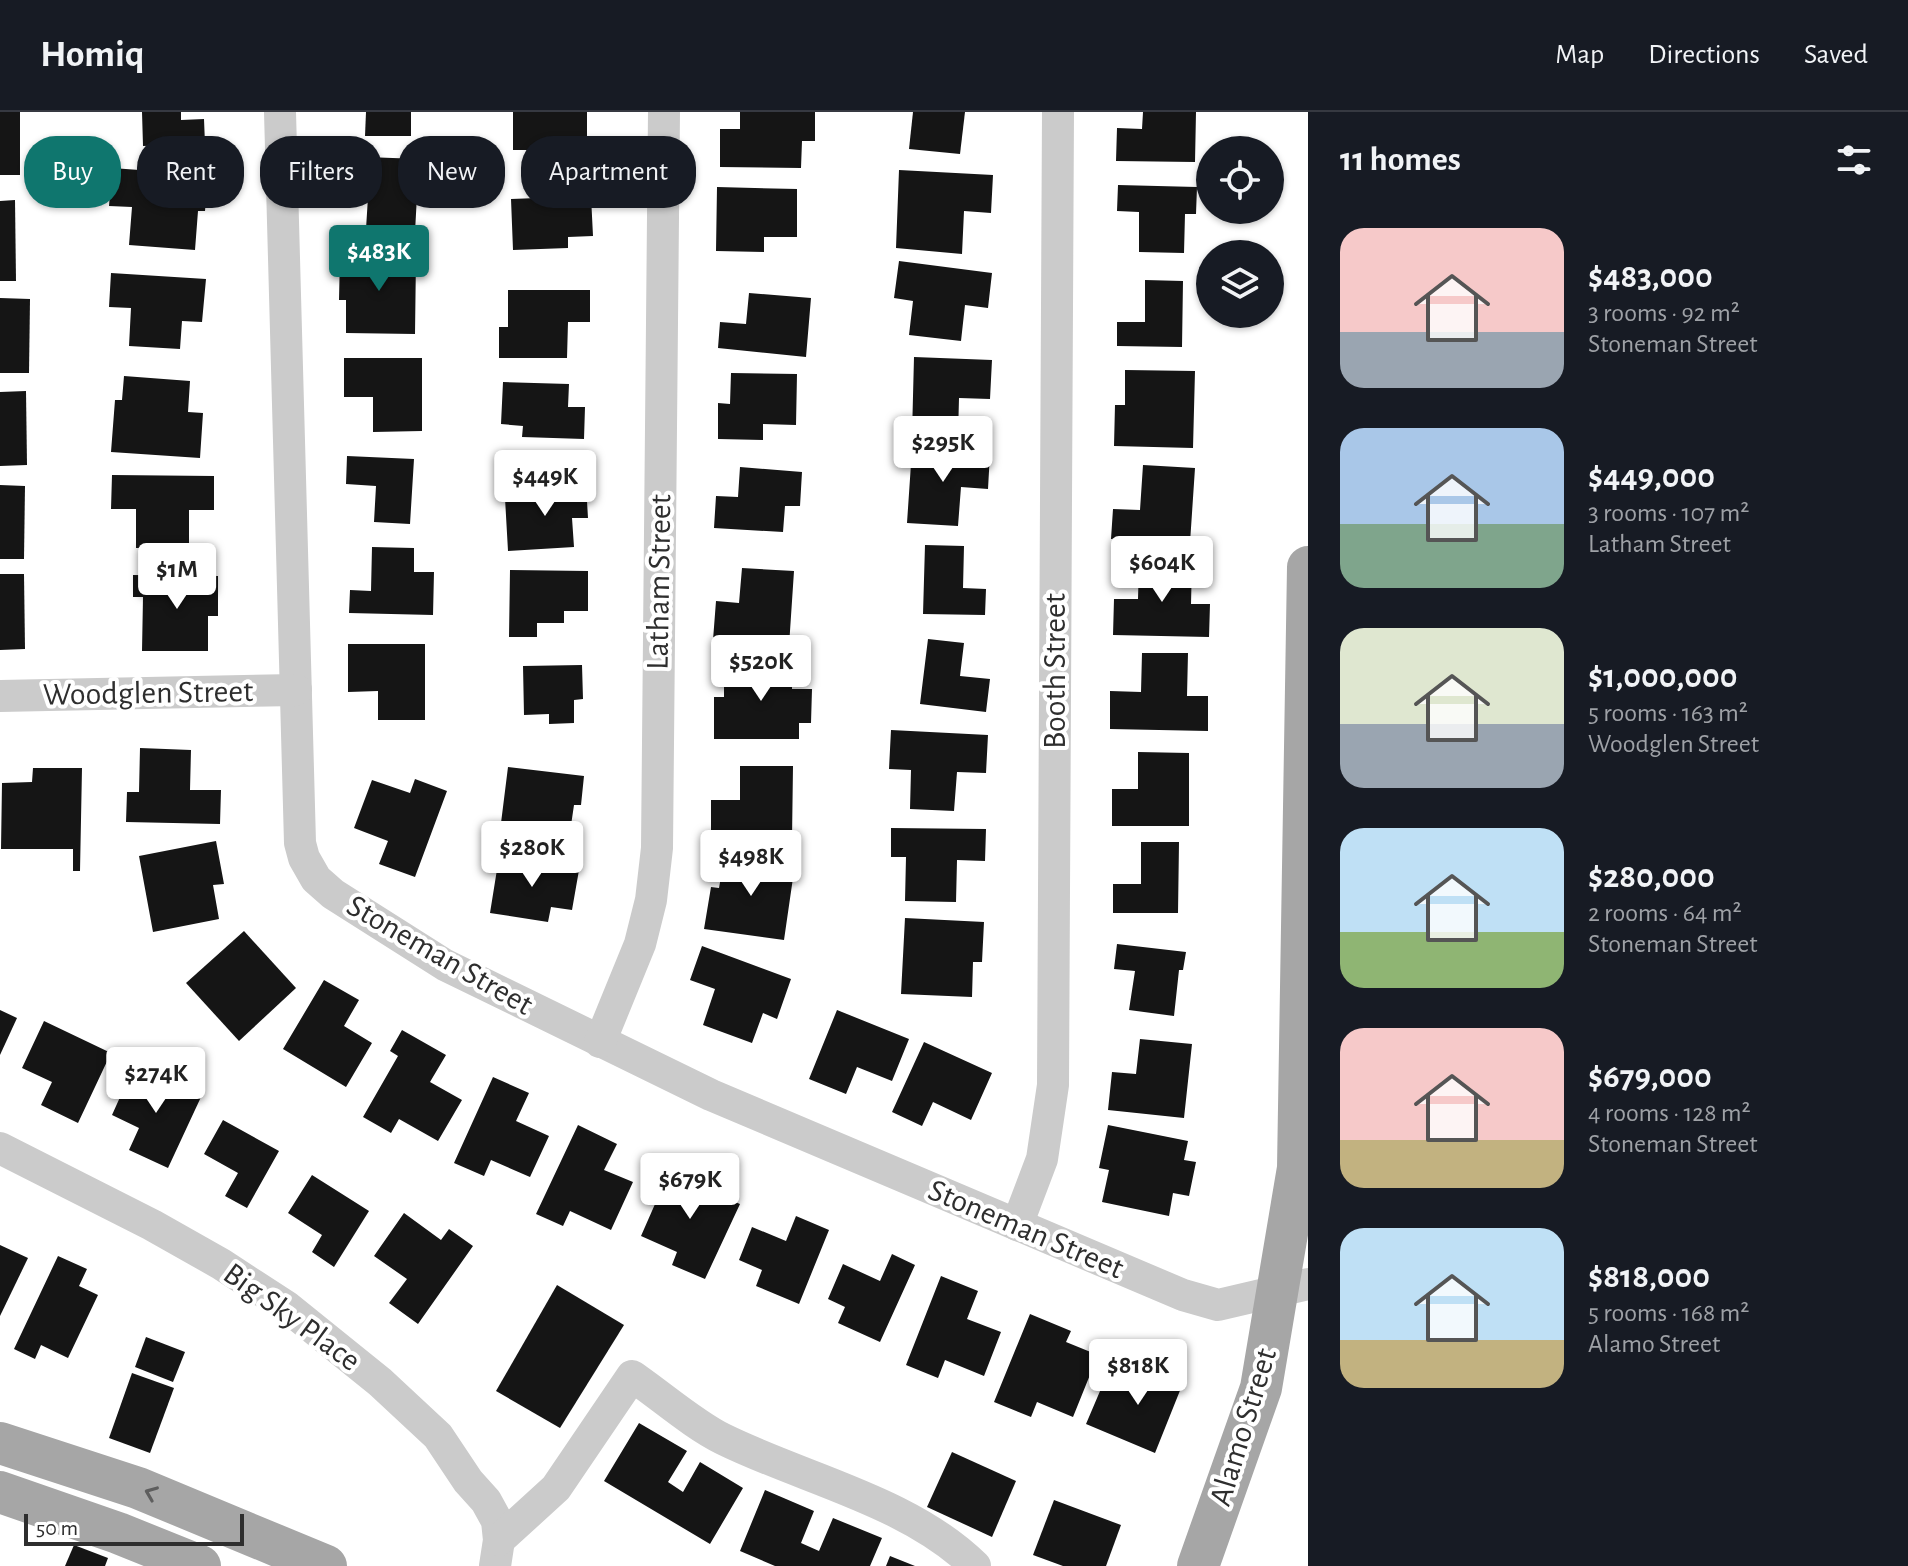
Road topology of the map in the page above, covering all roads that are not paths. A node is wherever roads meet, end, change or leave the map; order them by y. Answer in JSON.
{"nodes":[{"id":1,"x":280,"y":112,"type":"edge"},
{"id":2,"x":664,"y":112,"type":"edge"},
{"id":3,"x":1058,"y":112,"type":"edge"},
{"id":4,"x":1308,"y":567,"type":"edge"},
{"id":5,"x":296,"y":690,"type":"junction"},
{"id":6,"x":0,"y":696,"type":"edge"},
{"id":7,"x":600,"y":1042,"type":"junction"},
{"id":8,"x":0,"y":1148,"type":"edge"},
{"id":9,"x":1017,"y":1225,"type":"junction"},
{"id":10,"x":1294,"y":1287,"type":"edge"},
{"id":11,"x":0,"y":1443,"type":"edge"},
{"id":12,"x":0,"y":1492,"type":"edge"},
{"id":13,"x":497,"y":1553,"type":"edge"},
{"id":14,"x":200,"y":1566,"type":"edge"},
{"id":15,"x":326,"y":1566,"type":"edge"},
{"id":16,"x":975,"y":1566,"type":"edge"},
{"id":17,"x":1198,"y":1566,"type":"edge"}],
"edges":[{"from":1,"to":5,"type":"street","name":"Stoneman Street"},
{"from":2,"to":7,"type":"street","name":"Latham Street"},
{"from":3,"to":9,"type":"street","name":"Booth Street"},
{"from":4,"to":10,"type":"main road","name":"Alamo Street"},
{"from":5,"to":6,"type":"street","name":"Woodglen Street"},
{"from":5,"to":7,"type":"street","name":"Stoneman Street"},
{"from":7,"to":9,"type":"street","name":"Stoneman Street"},
{"from":8,"to":13,"type":"street","name":"Big Sky Place"},
{"from":9,"to":10,"type":"street","name":"Stoneman Street"},
{"from":10,"to":17,"type":"main road","name":"Alamo Street"},
{"from":15,"to":11,"type":"main road","one_way":true},
{"from":12,"to":14,"type":"main road"},
{"from":13,"to":16,"type":"street"}]}
